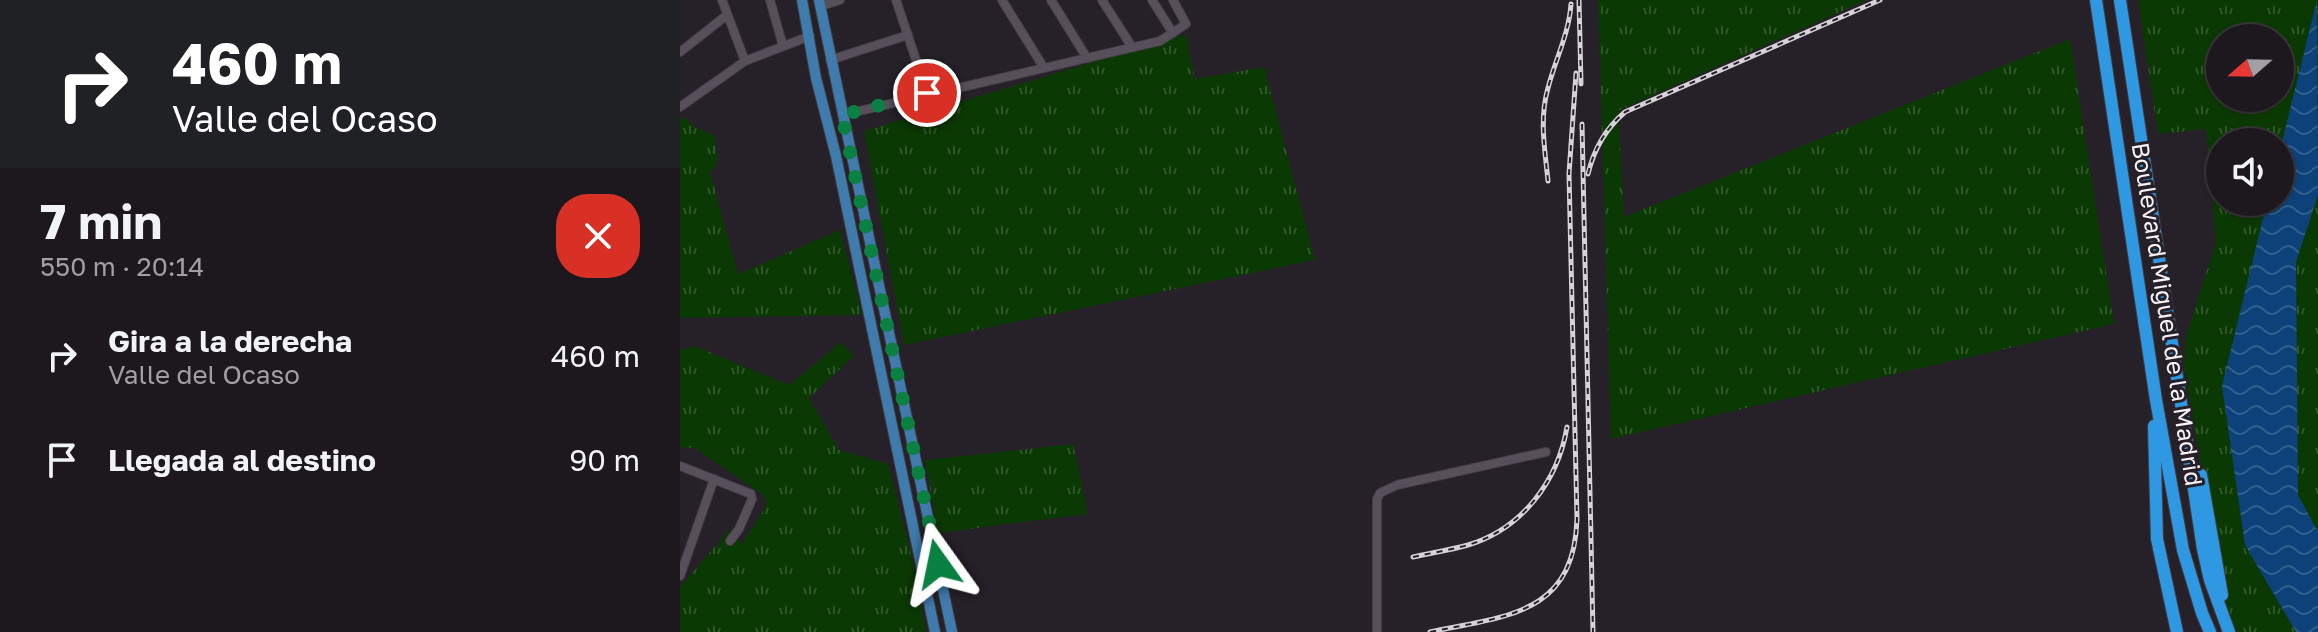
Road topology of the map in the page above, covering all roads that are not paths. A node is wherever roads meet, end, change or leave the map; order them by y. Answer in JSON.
{"nodes":[{"id":1,"x":722,"y":0,"type":"edge"},
{"id":2,"x":770,"y":0,"type":"edge"},
{"id":3,"x":802,"y":0,"type":"edge"},
{"id":4,"x":840,"y":0,"type":"edge"},
{"id":5,"x":896,"y":0,"type":"edge"},
{"id":6,"x":1002,"y":0,"type":"edge"},
{"id":7,"x":1051,"y":0,"type":"edge"},
{"id":8,"x":1102,"y":0,"type":"edge"},
{"id":9,"x":1152,"y":0,"type":"edge"},
{"id":10,"x":1173,"y":0,"type":"edge"},
{"id":11,"x":2096,"y":0,"type":"edge"},
{"id":12,"x":2120,"y":0,"type":"edge"},
{"id":13,"x":820,"y":3,"type":"edge"},
{"id":14,"x":727,"y":15,"type":"junction"},
{"id":15,"x":1173,"y":33,"type":"junction"},
{"id":16,"x":908,"y":35,"type":"junction"},
{"id":17,"x":810,"y":36,"type":"junction"},
{"id":18,"x":783,"y":46,"type":"junction"},
{"id":19,"x":1132,"y":47,"type":"junction"},
{"id":20,"x":680,"y":52,"type":"edge"},
{"id":21,"x":1087,"y":58,"type":"junction"},
{"id":22,"x":830,"y":60,"type":"junction"},
{"id":23,"x":745,"y":61,"type":"junction"},
{"id":24,"x":1044,"y":68,"type":"junction"},
{"id":25,"x":927,"y":93,"type":"junction"},
{"id":26,"x":680,"y":107,"type":"edge"},
{"id":27,"x":842,"y":115,"type":"junction"},
{"id":28,"x":2156,"y":400,"type":"junction"},
{"id":29,"x":1546,"y":452,"type":"dead end"},
{"id":30,"x":680,"y":466,"type":"edge"},
{"id":31,"x":714,"y":479,"type":"junction"},
{"id":32,"x":730,"y":541,"type":"dead end"},
{"id":33,"x":680,"y":576,"type":"edge"},
{"id":34,"x":935,"y":632,"type":"edge"},
{"id":35,"x":952,"y":632,"type":"edge"},
{"id":36,"x":1377,"y":632,"type":"edge"},
{"id":37,"x":2177,"y":632,"type":"edge"},
{"id":38,"x":2210,"y":632,"type":"edge"},
{"id":39,"x":2231,"y":632,"type":"edge"}],
"edges":[{"from":1,"to":14,"type":"street"},
{"from":2,"to":18,"type":"street"},
{"from":3,"to":17,"type":"main road"},
{"from":4,"to":13,"type":"street"},
{"from":5,"to":16,"type":"street"},
{"from":6,"to":24,"type":"street"},
{"from":7,"to":21,"type":"street"},
{"from":8,"to":19,"type":"street"},
{"from":9,"to":15,"type":"street"},
{"from":10,"to":15,"type":"street"},
{"from":11,"to":28,"type":"highway","name":"Boulevard Miguel de la Madrid"},
{"from":12,"to":39,"type":"highway","name":"Boulevard Miguel de la Madrid"},
{"from":13,"to":22,"type":"main road"},
{"from":14,"to":20,"type":"street"},
{"from":14,"to":23,"type":"street"},
{"from":15,"to":19,"type":"street"},
{"from":16,"to":22,"type":"street"},
{"from":16,"to":25,"type":"street"},
{"from":17,"to":18,"type":"street"},
{"from":17,"to":34,"type":"main road"},
{"from":18,"to":23,"type":"street"},
{"from":19,"to":21,"type":"street"},
{"from":21,"to":24,"type":"street"},
{"from":22,"to":27,"type":"main road"},
{"from":23,"to":26,"type":"street"},
{"from":24,"to":25,"type":"street"},
{"from":25,"to":27,"type":"street"},
{"from":27,"to":35,"type":"main road"},
{"from":28,"to":37,"type":"highway"},
{"from":28,"to":38,"type":"highway","name":"Boulevard Miguel de la Madrid"},
{"from":29,"to":36,"type":"street"},
{"from":30,"to":31,"type":"street"},
{"from":31,"to":32,"type":"street"},
{"from":31,"to":33,"type":"street"}]}
